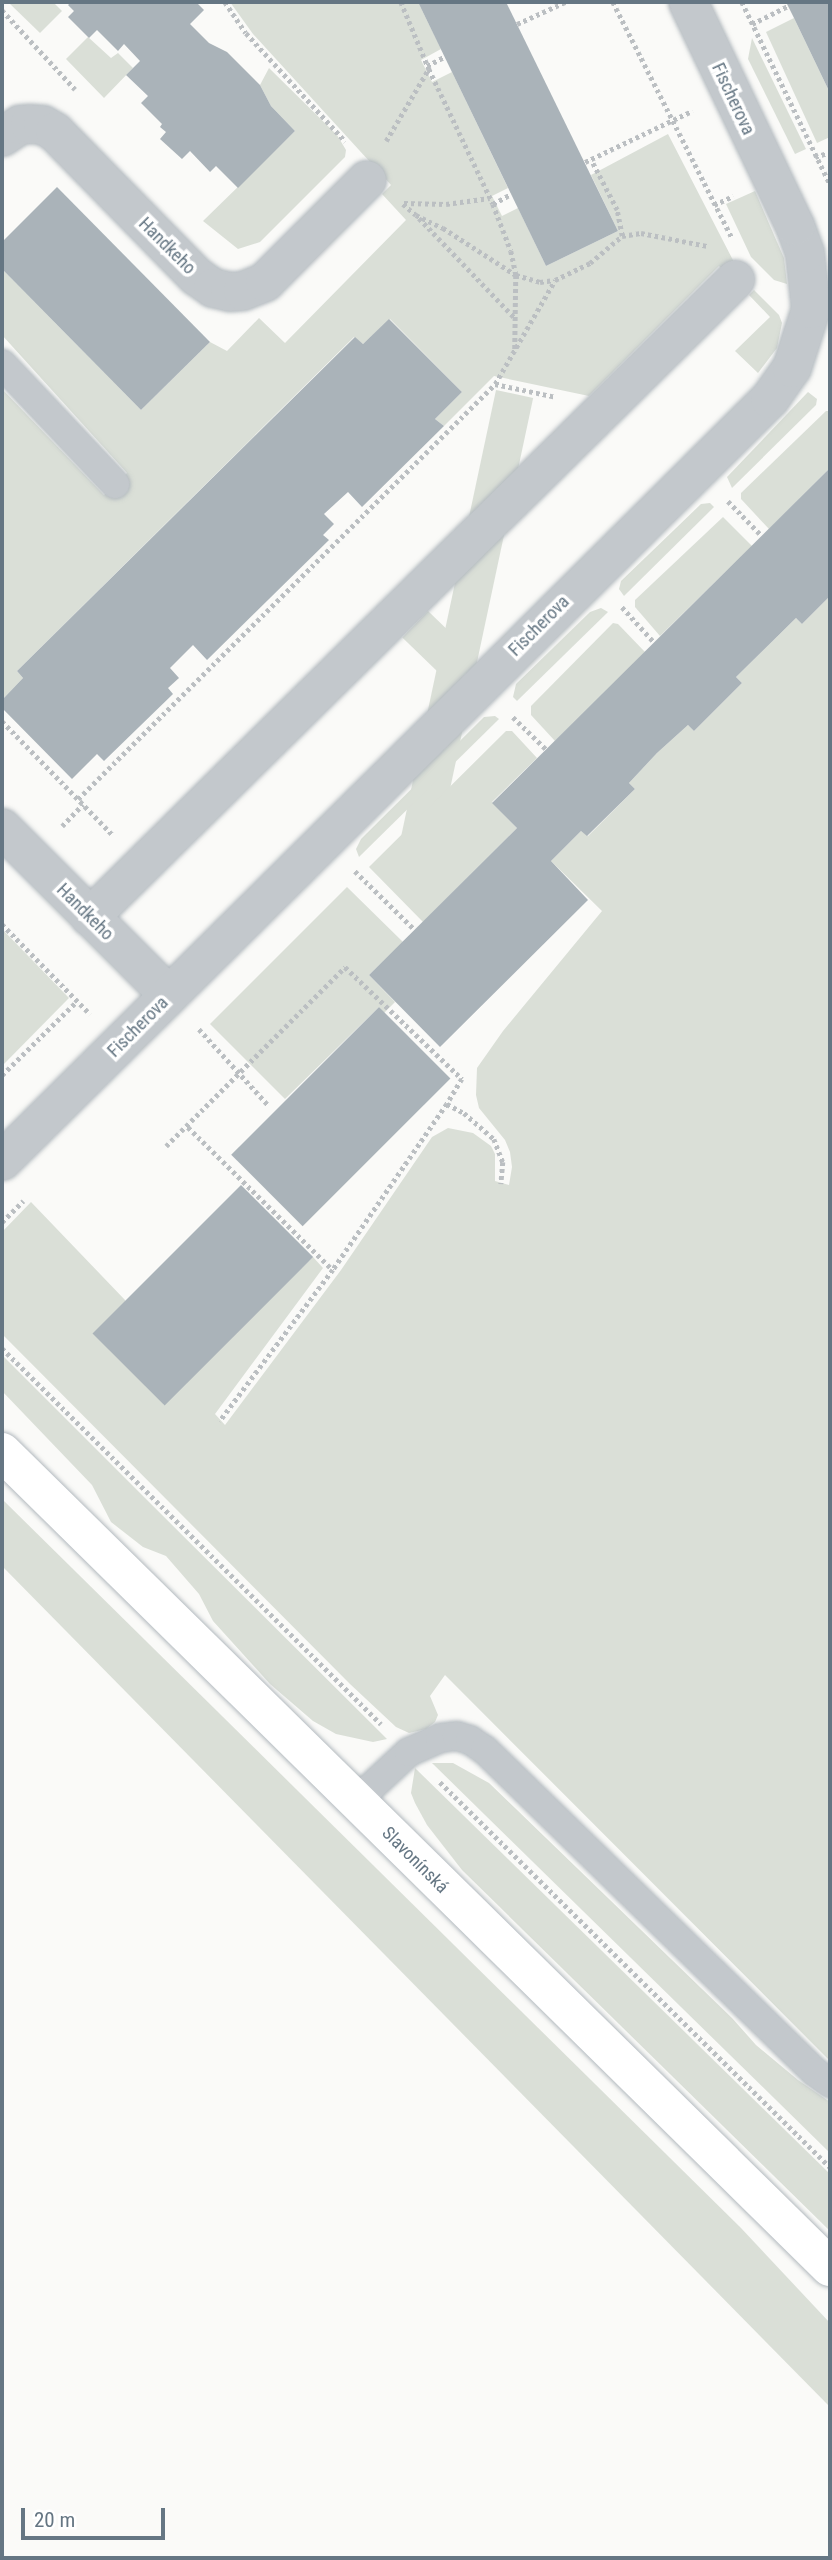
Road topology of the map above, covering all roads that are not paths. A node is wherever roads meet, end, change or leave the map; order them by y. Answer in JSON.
{"nodes":[{"id":1,"x":688,"y":2,"type":"edge"},
{"id":2,"x":2,"y":137,"type":"edge"},
{"id":3,"x":374,"y":164,"type":"road end"},
{"id":4,"x":735,"y":280,"type":"dead end"},
{"id":5,"x":2,"y":363,"type":"edge"},
{"id":6,"x":116,"y":484,"type":"dead end"},
{"id":7,"x":2,"y":828,"type":"edge"},
{"id":8,"x":90,"y":917,"type":"junction"},
{"id":9,"x":169,"y":995,"type":"junction"},
{"id":10,"x":2,"y":1161,"type":"edge"},
{"id":11,"x":2,"y":1452,"type":"edge"},
{"id":12,"x":356,"y":1801,"type":"junction"},
{"id":13,"x":830,"y":2083,"type":"edge"},
{"id":14,"x":830,"y":2267,"type":"edge"}],
"edges":[{"from":1,"to":9,"type":"street","name":"Fischerova"},
{"from":2,"to":3,"type":"street","name":"Handkeho"},
{"from":4,"to":8,"type":"street"},
{"from":5,"to":6,"type":"lane"},
{"from":7,"to":8,"type":"street","name":"Handkeho"},
{"from":8,"to":9,"type":"street","name":"Handkeho"},
{"from":9,"to":10,"type":"street","name":"Fischerova"},
{"from":11,"to":12,"type":"main road","name":"Slavonínská"},
{"from":12,"to":13,"type":"lane"},
{"from":12,"to":14,"type":"main road","name":"Slavonínská"}]}
